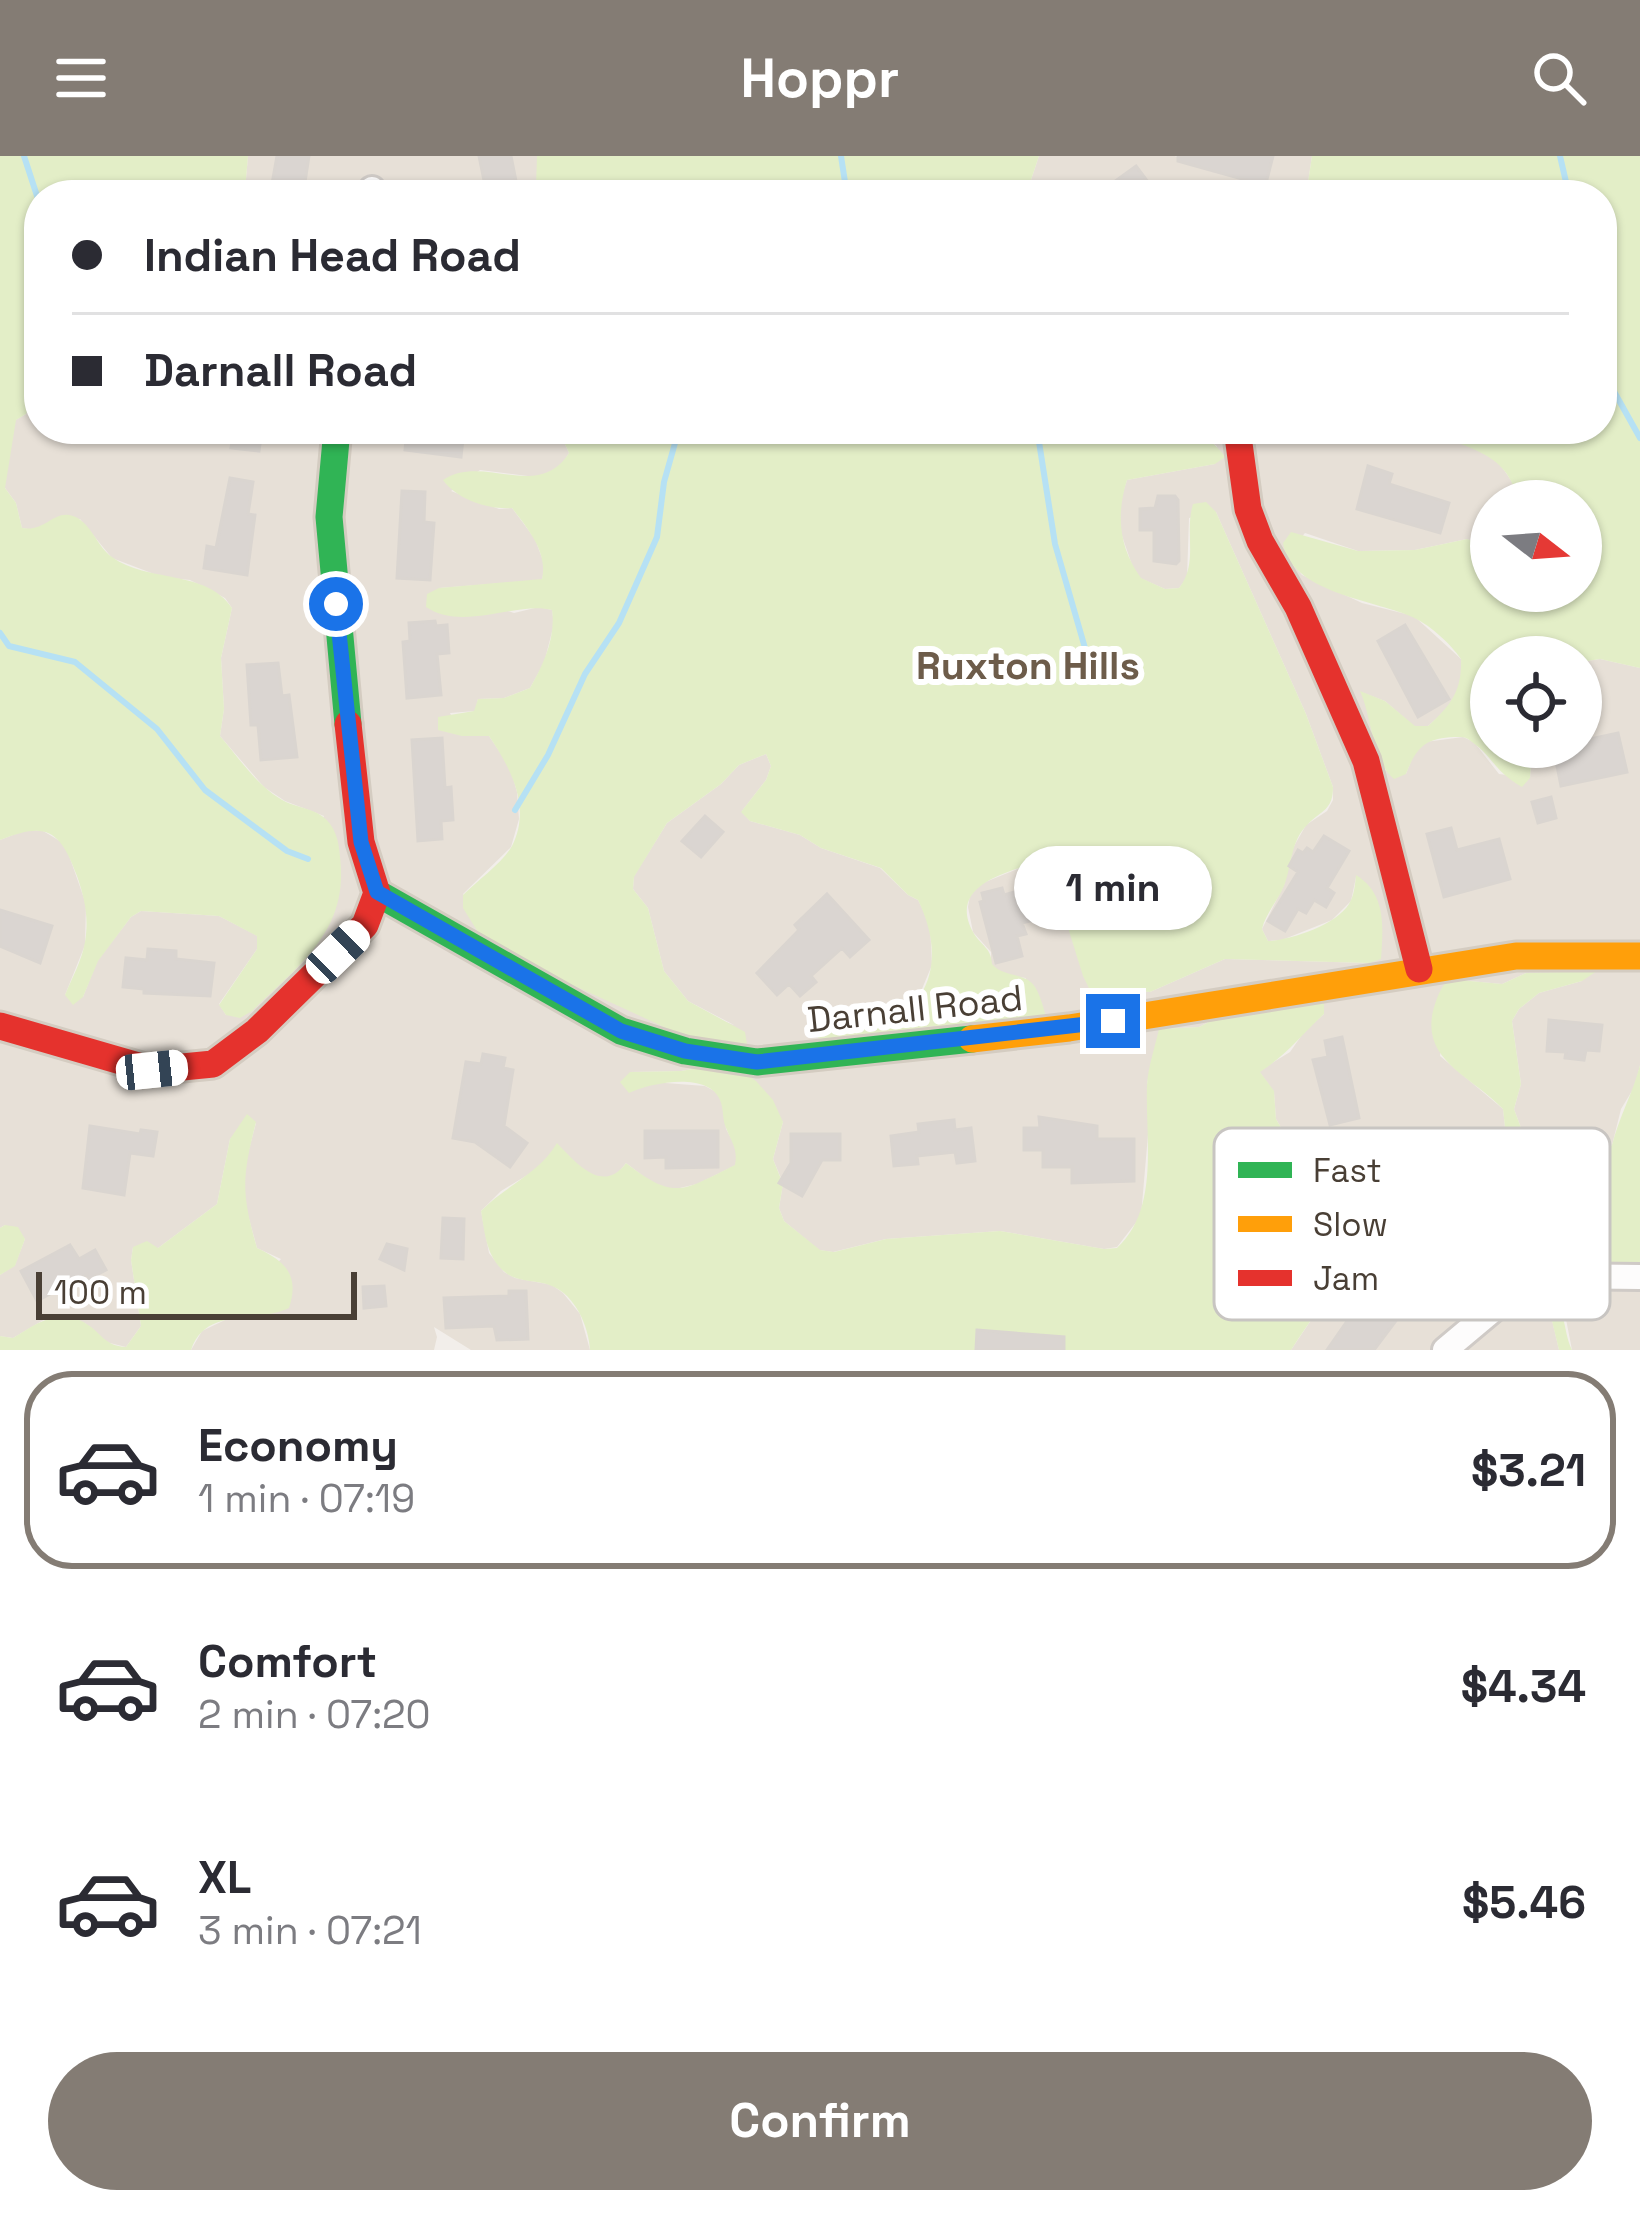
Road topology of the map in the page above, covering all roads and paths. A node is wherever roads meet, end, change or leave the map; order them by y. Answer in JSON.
{"nodes":[{"id":1,"x":336,"y":444,"type":"edge"},
{"id":2,"x":1239,"y":444,"type":"edge"},
{"id":3,"x":377,"y":892,"type":"junction"},
{"id":4,"x":1640,"y":956,"type":"edge"},
{"id":5,"x":1419,"y":969,"type":"junction"},
{"id":6,"x":0,"y":1026,"type":"edge"},
{"id":7,"x":1481,"y":1320,"type":"edge"},
{"id":8,"x":1445,"y":1350,"type":"edge"}],
"edges":[{"from":1,"to":3,"type":"street"},
{"from":2,"to":5,"type":"street"},
{"from":3,"to":5,"type":"street","name":"Darnall Road"},
{"from":3,"to":6,"type":"street"},
{"from":4,"to":5,"type":"street","name":"Darnall Road"},
{"from":7,"to":8,"type":"street"}]}
